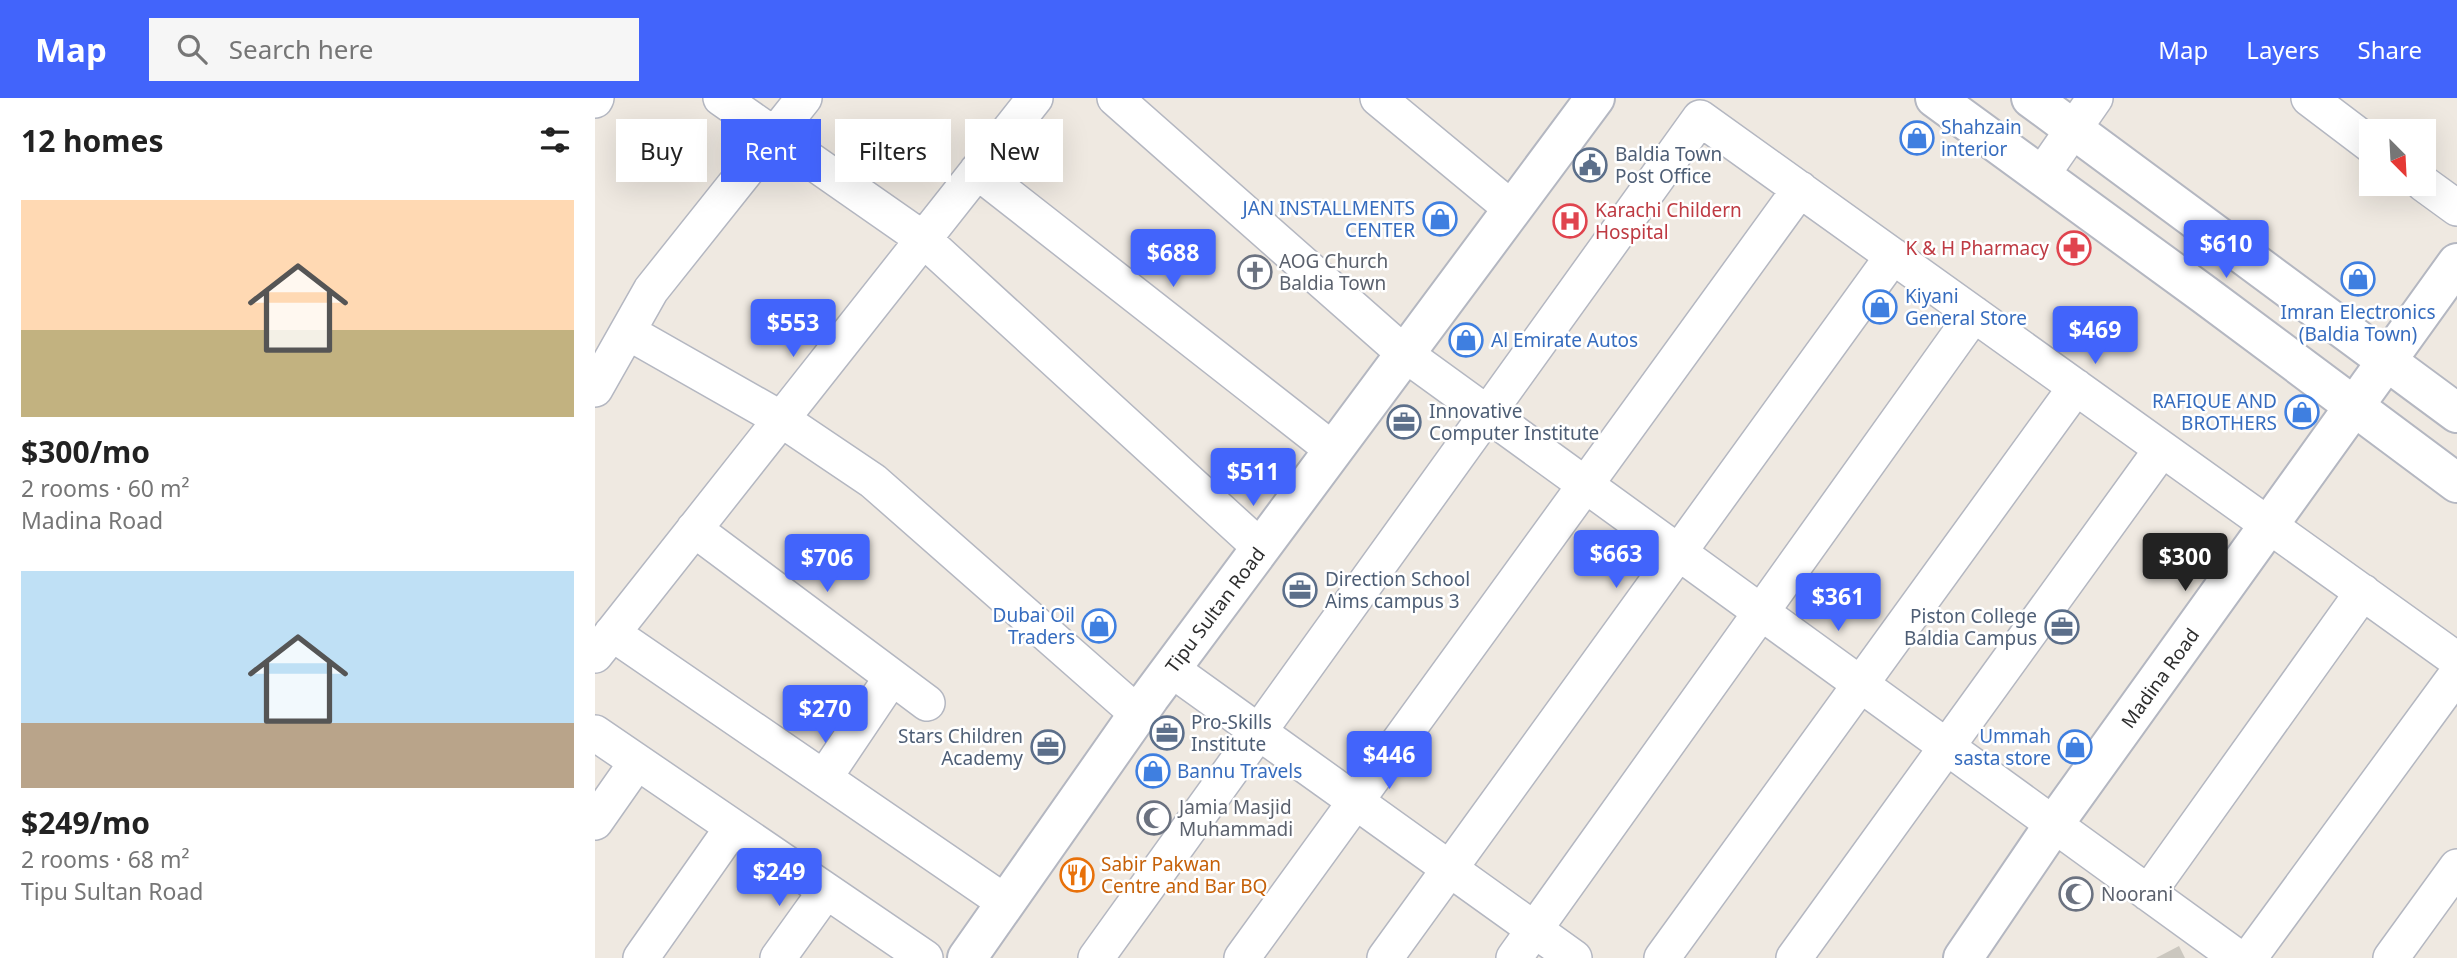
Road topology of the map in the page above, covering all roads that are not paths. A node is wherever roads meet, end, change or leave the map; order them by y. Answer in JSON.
{"nodes":[{"id":1,"x":721,"y":98,"type":"edge"},
{"id":2,"x":803,"y":98,"type":"edge"},
{"id":3,"x":1035,"y":98,"type":"edge"},
{"id":4,"x":1115,"y":98,"type":"edge"},
{"id":5,"x":1378,"y":98,"type":"edge"},
{"id":6,"x":1595,"y":98,"type":"edge"},
{"id":7,"x":1935,"y":98,"type":"edge"},
{"id":8,"x":2031,"y":98,"type":"edge"},
{"id":9,"x":2095,"y":98,"type":"edge"},
{"id":10,"x":2309,"y":98,"type":"edge"},
{"id":11,"x":752,"y":119,"type":"edge"},
{"id":12,"x":787,"y":119,"type":"edge"},
{"id":13,"x":1018,"y":119,"type":"edge"},
{"id":14,"x":2073,"y":130,"type":"junction"},
{"id":15,"x":2359,"y":136,"type":"edge"},
{"id":16,"x":821,"y":167,"type":"edge"},
{"id":17,"x":2041,"y":176,"type":"junction"},
{"id":18,"x":737,"y":182,"type":"edge"},
{"id":19,"x":968,"y":182,"type":"edge"},
{"id":20,"x":991,"y":182,"type":"edge"},
{"id":21,"x":1800,"y":189,"type":"junction"},
{"id":22,"x":2436,"y":193,"type":"edge"},
{"id":23,"x":2457,"y":208,"type":"edge"},
{"id":24,"x":1512,"y":209,"type":"junction"},
{"id":25,"x":923,"y":239,"type":"junction"},
{"id":26,"x":1893,"y":256,"type":"junction"},
{"id":27,"x":2457,"y":262,"type":"edge"},
{"id":28,"x":1974,"y":314,"type":"junction"},
{"id":29,"x":628,"y":332,"type":"junction"},
{"id":30,"x":1405,"y":354,"type":"junction"},
{"id":31,"x":2386,"y":361,"type":"junction"},
{"id":32,"x":2076,"y":387,"type":"junction"},
{"id":33,"x":595,"y":389,"type":"edge"},
{"id":34,"x":2355,"y":407,"type":"junction"},
{"id":35,"x":1487,"y":414,"type":"junction"},
{"id":36,"x":2457,"y":414,"type":"edge"},
{"id":37,"x":781,"y":419,"type":"junction"},
{"id":38,"x":2162,"y":449,"type":"junction"},
{"id":39,"x":1333,"y":450,"type":"junction"},
{"id":40,"x":2457,"y":483,"type":"edge"},
{"id":41,"x":1585,"y":485,"type":"junction"},
{"id":42,"x":2269,"y":526,"type":"junction"},
{"id":43,"x":694,"y":529,"type":"junction"},
{"id":44,"x":1261,"y":548,"type":"junction"},
{"id":45,"x":1678,"y":552,"type":"junction"},
{"id":46,"x":2363,"y":592,"type":"junction"},
{"id":47,"x":1761,"y":612,"type":"junction"},
{"id":48,"x":604,"y":644,"type":"edge"},
{"id":49,"x":2457,"y":660,"type":"edge"},
{"id":50,"x":1171,"y":669,"type":"junction"},
{"id":51,"x":2457,"y":674,"type":"edge"},
{"id":52,"x":892,"y":677,"type":"junction"},
{"id":53,"x":1860,"y":684,"type":"junction"},
{"id":54,"x":927,"y":703,"type":"dead end"},
{"id":55,"x":1138,"y":714,"type":"junction"},
{"id":56,"x":1259,"y":732,"type":"junction"},
{"id":57,"x":595,"y":733,"type":"edge"},
{"id":58,"x":1947,"y":747,"type":"junction"},
{"id":59,"x":638,"y":762,"type":"junction"},
{"id":60,"x":824,"y":778,"type":"junction"},
{"id":61,"x":1356,"y":802,"type":"junction"},
{"id":62,"x":595,"y":822,"type":"edge"},
{"id":63,"x":2054,"y":824,"type":"junction"},
{"id":64,"x":733,"y":827,"type":"junction"},
{"id":65,"x":2457,"y":867,"type":"edge"},
{"id":66,"x":1449,"y":869,"type":"junction"},
{"id":67,"x":826,"y":891,"type":"junction"},
{"id":68,"x":2148,"y":893,"type":"junction"},
{"id":69,"x":1006,"y":903,"type":"junction"},
{"id":70,"x":1535,"y":930,"type":"junction"},
{"id":71,"x":641,"y":958,"type":"edge"},
{"id":72,"x":778,"y":958,"type":"edge"},
{"id":73,"x":925,"y":958,"type":"edge"},
{"id":74,"x":967,"y":958,"type":"edge"},
{"id":75,"x":1096,"y":958,"type":"edge"},
{"id":76,"x":1243,"y":958,"type":"edge"},
{"id":77,"x":1385,"y":958,"type":"edge"},
{"id":78,"x":1514,"y":958,"type":"edge"},
{"id":79,"x":1574,"y":958,"type":"edge"},
{"id":80,"x":1662,"y":958,"type":"edge"},
{"id":81,"x":1794,"y":958,"type":"edge"},
{"id":82,"x":1963,"y":958,"type":"edge"},
{"id":83,"x":2238,"y":958,"type":"edge"},
{"id":84,"x":2249,"y":958,"type":"edge"},
{"id":85,"x":2391,"y":958,"type":"edge"}],
"edges":[{"from":1,"to":11,"type":"street"},
{"from":2,"to":12,"type":"street"},
{"from":3,"to":13,"type":"street"},
{"from":4,"to":30,"type":"street"},
{"from":5,"to":24,"type":"street"},
{"from":6,"to":24,"type":"main road","name":"Tipu Sultan Road"},
{"from":7,"to":17,"type":"main road"},
{"from":8,"to":14,"type":"main road"},
{"from":9,"to":14,"type":"street"},
{"from":10,"to":15,"type":"street"},
{"from":14,"to":17,"type":"street"},
{"from":14,"to":31,"type":"main road"},
{"from":16,"to":25,"type":"street"},
{"from":17,"to":34,"type":"main road"},
{"from":18,"to":29,"type":"street"},
{"from":19,"to":25,"type":"street"},
{"from":20,"to":39,"type":"street"},
{"from":21,"to":26,"type":"street"},
{"from":21,"to":35,"type":"street"},
{"from":21,"to":41,"type":"street"},
{"from":22,"to":23,"type":"street"},
{"from":24,"to":30,"type":"main road","name":"Tipu Sultan Road"},
{"from":25,"to":37,"type":"street"},
{"from":25,"to":44,"type":"street"},
{"from":26,"to":28,"type":"street"},
{"from":26,"to":45,"type":"street"},
{"from":27,"to":31,"type":"main road","name":"Madina Road"},
{"from":28,"to":32,"type":"street"},
{"from":28,"to":47,"type":"street"},
{"from":29,"to":33,"type":"street"},
{"from":29,"to":37,"type":"street"},
{"from":30,"to":35,"type":"street"},
{"from":30,"to":39,"type":"main road","name":"Tipu Sultan Road"},
{"from":31,"to":34,"type":"main road","name":"Madina Road"},
{"from":31,"to":36,"type":"main road"},
{"from":32,"to":38,"type":"street"},
{"from":32,"to":53,"type":"street"},
{"from":34,"to":40,"type":"main road"},
{"from":34,"to":42,"type":"main road","name":"Madina Road"},
{"from":35,"to":41,"type":"street"},
{"from":35,"to":56,"type":"street"},
{"from":37,"to":43,"type":"street"},
{"from":37,"to":55,"type":"street"},
{"from":38,"to":42,"type":"street"},
{"from":38,"to":58,"type":"street"},
{"from":39,"to":44,"type":"main road","name":"Tipu Sultan Road"},
{"from":41,"to":45,"type":"street"},
{"from":41,"to":61,"type":"street"},
{"from":42,"to":46,"type":"street"},
{"from":42,"to":63,"type":"main road","name":"Madina Road"},
{"from":43,"to":48,"type":"street"},
{"from":43,"to":52,"type":"street"},
{"from":44,"to":50,"type":"main road","name":"Tipu Sultan Road"},
{"from":45,"to":47,"type":"street"},
{"from":45,"to":66,"type":"street"},
{"from":46,"to":49,"type":"street"},
{"from":46,"to":68,"type":"street"},
{"from":47,"to":53,"type":"street"},
{"from":47,"to":70,"type":"street"},
{"from":48,"to":60,"type":"street"},
{"from":50,"to":55,"type":"main road","name":"Tipu Sultan Road"},
{"from":50,"to":56,"type":"street"},
{"from":51,"to":84,"type":"street"},
{"from":52,"to":54,"type":"street"},
{"from":52,"to":60,"type":"street"},
{"from":53,"to":58,"type":"street"},
{"from":53,"to":80,"type":"street"},
{"from":55,"to":69,"type":"main road","name":"Tipu Sultan Road"},
{"from":56,"to":61,"type":"street"},
{"from":56,"to":75,"type":"street"},
{"from":57,"to":59,"type":"street"},
{"from":58,"to":63,"type":"street"},
{"from":58,"to":81,"type":"street"},
{"from":59,"to":62,"type":"street"},
{"from":59,"to":64,"type":"street"},
{"from":60,"to":69,"type":"street"},
{"from":61,"to":66,"type":"street"},
{"from":61,"to":76,"type":"street"},
{"from":63,"to":68,"type":"street"},
{"from":63,"to":82,"type":"main road","name":"Madina Road"},
{"from":64,"to":67,"type":"street"},
{"from":64,"to":71,"type":"street"},
{"from":65,"to":85,"type":"street"},
{"from":66,"to":70,"type":"street"},
{"from":66,"to":77,"type":"street"},
{"from":67,"to":72,"type":"street"},
{"from":67,"to":73,"type":"street"},
{"from":68,"to":83,"type":"street"},
{"from":69,"to":74,"type":"main road","name":"Tipu Sultan Road"},
{"from":70,"to":78,"type":"street"},
{"from":70,"to":79,"type":"street"}]}
